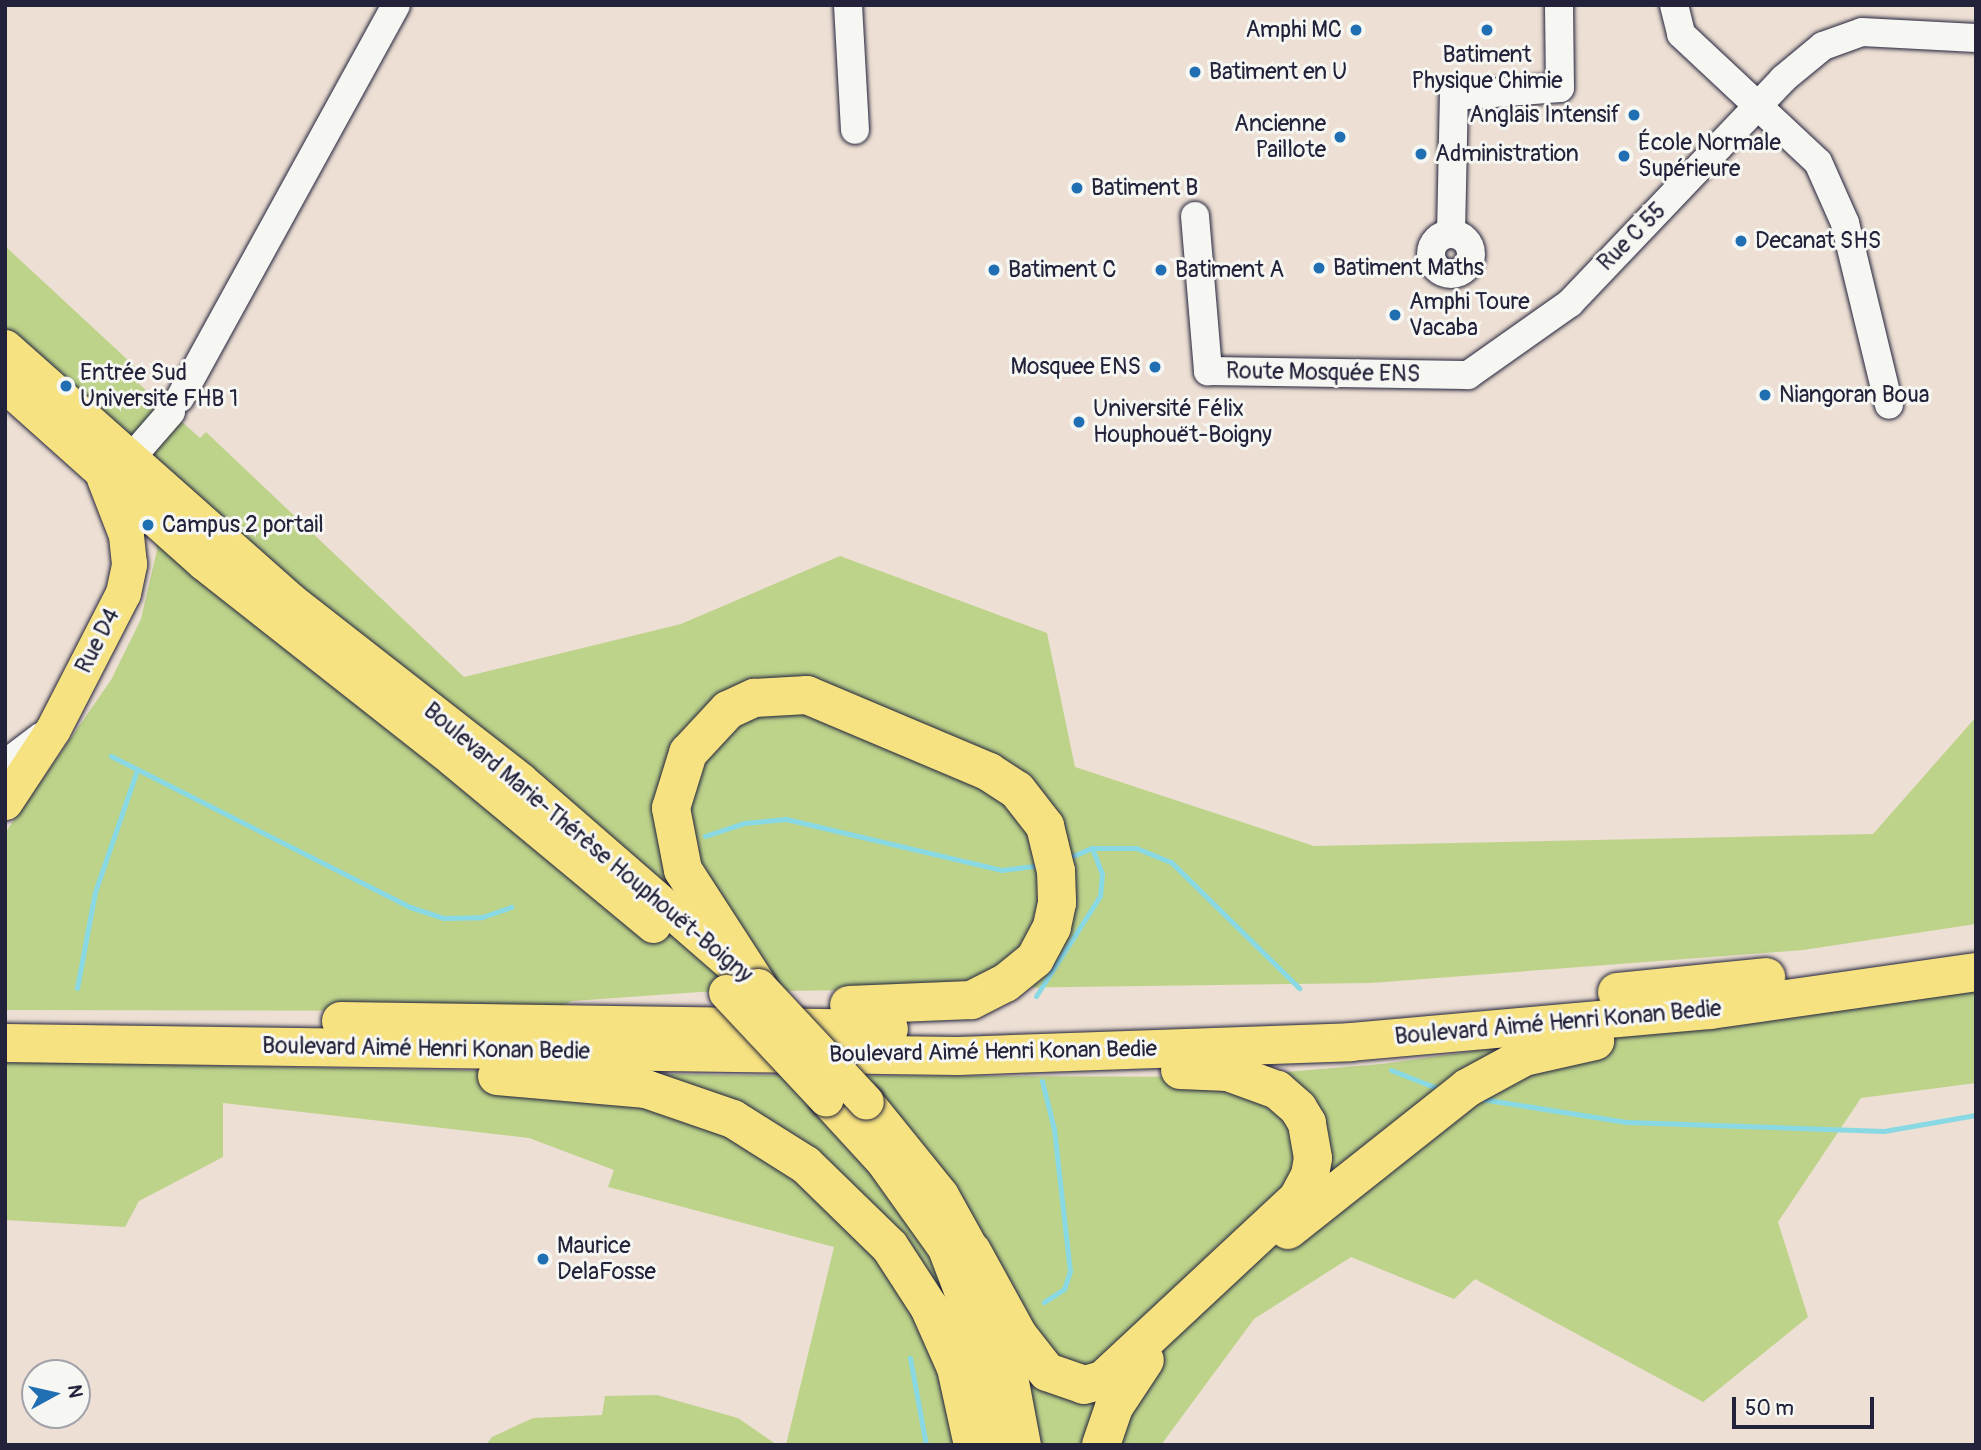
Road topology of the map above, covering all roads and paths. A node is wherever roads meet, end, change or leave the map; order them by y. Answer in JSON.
{"nodes":[{"id":1,"x":396,"y":5,"type":"edge"},
{"id":2,"x":848,"y":5,"type":"edge"},
{"id":3,"x":1559,"y":5,"type":"edge"},
{"id":4,"x":1674,"y":5,"type":"edge"},
{"id":5,"x":1976,"y":37,"type":"edge"},
{"id":6,"x":1759,"y":106,"type":"junction"},
{"id":7,"x":855,"y":130,"type":"dead end"},
{"id":8,"x":1195,"y":216,"type":"dead end"},
{"id":9,"x":1451,"y":234,"type":"dead end"},
{"id":10,"x":1570,"y":303,"type":"joint"},
{"id":11,"x":5,"y":347,"type":"edge"},
{"id":12,"x":5,"y":385,"type":"edge"},
{"id":13,"x":1889,"y":405,"type":"dead end"},
{"id":14,"x":116,"y":463,"type":"junction"},
{"id":15,"x":53,"y":729,"type":"junction"},
{"id":16,"x":5,"y":764,"type":"edge"},
{"id":17,"x":5,"y":802,"type":"edge"},
{"id":18,"x":1976,"y":948,"type":"edge"},
{"id":19,"x":1976,"y":972,"type":"edge"},
{"id":20,"x":742,"y":989,"type":"junction"},
{"id":21,"x":1710,"y":1010,"type":"junction"},
{"id":22,"x":5,"y":1020,"type":"edge"},
{"id":23,"x":544,"y":1021,"type":"junction"},
{"id":24,"x":1348,"y":1030,"type":"junction"},
{"id":25,"x":5,"y":1043,"type":"edge"},
{"id":26,"x":958,"y":1056,"type":"junction"},
{"id":27,"x":5,"y":1060,"type":"edge"},
{"id":28,"x":972,"y":1251,"type":"junction"},
{"id":29,"x":973,"y":1445,"type":"edge"},
{"id":30,"x":997,"y":1445,"type":"edge"},
{"id":31,"x":1023,"y":1445,"type":"edge"},
{"id":32,"x":1101,"y":1445,"type":"edge"}],
"edges":[{"from":1,"to":14,"type":"street"},
{"from":2,"to":7,"type":"street"},
{"from":3,"to":9,"type":"street"},
{"from":4,"to":6,"type":"street"},
{"from":5,"to":6,"type":"street","name":"Rue C 55"},
{"from":6,"to":10,"type":"street","name":"Rue C 55"},
{"from":6,"to":13,"type":"street"},
{"from":8,"to":10,"type":"street","name":"Route Mosquée ENS"},
{"from":11,"to":14,"type":"main road","name":"Boulevard Marie-Thérèse Houphouët-Boigny"},
{"from":12,"to":14,"type":"main road","name":"Boulevard Marie-Thérèse Houphouët-Boigny"},
{"from":14,"to":15,"type":"main road","name":"Rue D4"},
{"from":14,"to":20,"type":"main road","name":"Boulevard Marie-Thérèse Houphouët-Boigny"},
{"from":15,"to":16,"type":"street"},
{"from":15,"to":17,"type":"main road","name":"Rue D4"},
{"from":18,"to":24,"type":"highway","name":"Boulevard Aimé Henri Konan Bedie"},
{"from":19,"to":21,"type":"highway","name":"Boulevard Aimé Henri Konan Bedie"},
{"from":20,"to":23,"type":"highway"},
{"from":20,"to":28,"type":"main road","name":"Boulevard Marie-Thérèse Houphouët-Boigny","bridge":true},
{"from":20,"to":30,"type":"main road","name":"Boulevard Marie-Thérèse Houphouët-Boigny","bridge":true},
{"from":21,"to":24,"type":"highway","name":"Boulevard Aimé Henri Konan Bedie"},
{"from":21,"to":32,"type":"highway"},
{"from":22,"to":23,"type":"highway","name":"Boulevard Aimé Henri Konan Bedie"},
{"from":23,"to":24,"type":"highway","name":"Boulevard Aimé Henri Konan Bedie"},
{"from":24,"to":26,"type":"highway","name":"Boulevard Aimé Henri Konan Bedie"},
{"from":25,"to":26,"type":"highway","name":"Boulevard Aimé Henri Konan Bedie"},
{"from":26,"to":28,"type":"highway"},
{"from":27,"to":29,"type":"highway"},
{"from":28,"to":31,"type":"main road","name":"Boulevard Marie-Thérèse Houphouët-Boigny"}]}
